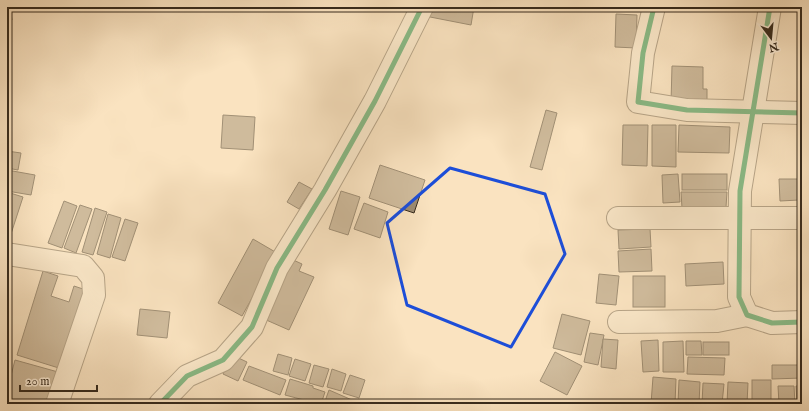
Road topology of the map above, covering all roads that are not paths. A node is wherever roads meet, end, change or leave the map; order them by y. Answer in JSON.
{"nodes":[{"id":1,"x":422,"y":7,"type":"edge"},
{"id":2,"x":654,"y":7,"type":"edge"},
{"id":3,"x":770,"y":7,"type":"edge"},
{"id":4,"x":753,"y":112,"type":"junction"},
{"id":5,"x":802,"y":113,"type":"edge"},
{"id":6,"x":618,"y":218,"type":"dead end"},
{"id":7,"x":802,"y":218,"type":"edge"},
{"id":8,"x":739,"y":219,"type":"junction"},
{"id":9,"x":7,"y":254,"type":"edge"},
{"id":10,"x":747,"y":315,"type":"junction"},
{"id":11,"x":619,"y":322,"type":"dead end"},
{"id":12,"x":802,"y":322,"type":"edge"},
{"id":13,"x":57,"y":404,"type":"edge"},
{"id":14,"x":160,"y":404,"type":"edge"}],
"edges":[{"from":1,"to":14,"type":"street"},
{"from":2,"to":4,"type":"street"},
{"from":3,"to":4,"type":"street"},
{"from":4,"to":5,"type":"street"},
{"from":4,"to":8,"type":"street"},
{"from":6,"to":8,"type":"street"},
{"from":7,"to":8,"type":"street"},
{"from":8,"to":10,"type":"street"},
{"from":9,"to":13,"type":"street"},
{"from":10,"to":11,"type":"street"},
{"from":10,"to":12,"type":"street"}]}
